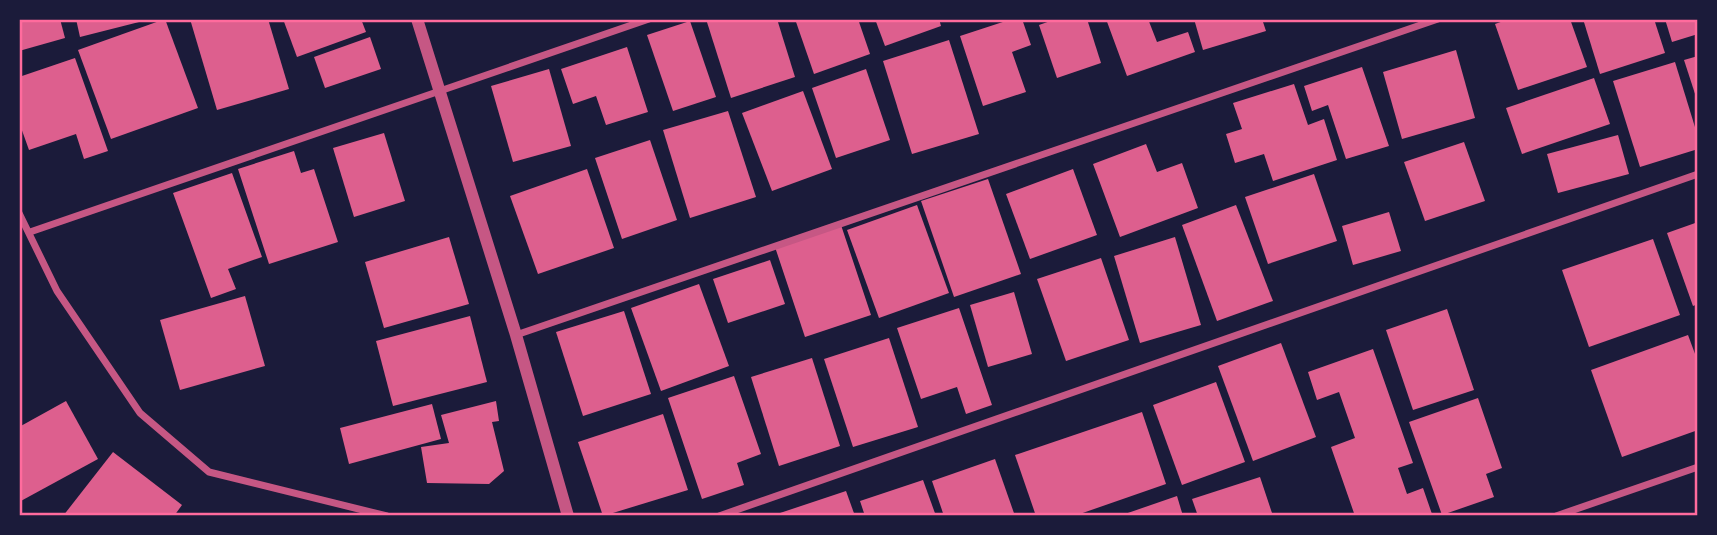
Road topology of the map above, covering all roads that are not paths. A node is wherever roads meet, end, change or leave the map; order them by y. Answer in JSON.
{"nodes":[{"id":1,"x":417,"y":19,"type":"edge"},
{"id":2,"x":649,"y":19,"type":"edge"},
{"id":3,"x":1438,"y":19,"type":"edge"},
{"id":4,"x":441,"y":92,"type":"junction"},
{"id":5,"x":1698,"y":173,"type":"edge"},
{"id":6,"x":19,"y":213,"type":"edge"},
{"id":7,"x":30,"y":232,"type":"junction"},
{"id":8,"x":516,"y":335,"type":"junction"},
{"id":9,"x":1698,"y":467,"type":"edge"},
{"id":10,"x":387,"y":516,"type":"edge"},
{"id":11,"x":568,"y":516,"type":"edge"},
{"id":12,"x":719,"y":516,"type":"edge"},
{"id":13,"x":1556,"y":516,"type":"edge"}],
"edges":[{"from":1,"to":4,"type":"street"},
{"from":2,"to":4,"type":"street"},
{"from":3,"to":8,"type":"street"},
{"from":4,"to":7,"type":"street"},
{"from":4,"to":8,"type":"street"},
{"from":5,"to":12,"type":"street"},
{"from":6,"to":7,"type":"street"},
{"from":7,"to":10,"type":"street"},
{"from":8,"to":11,"type":"street"},
{"from":9,"to":13,"type":"street"}]}
